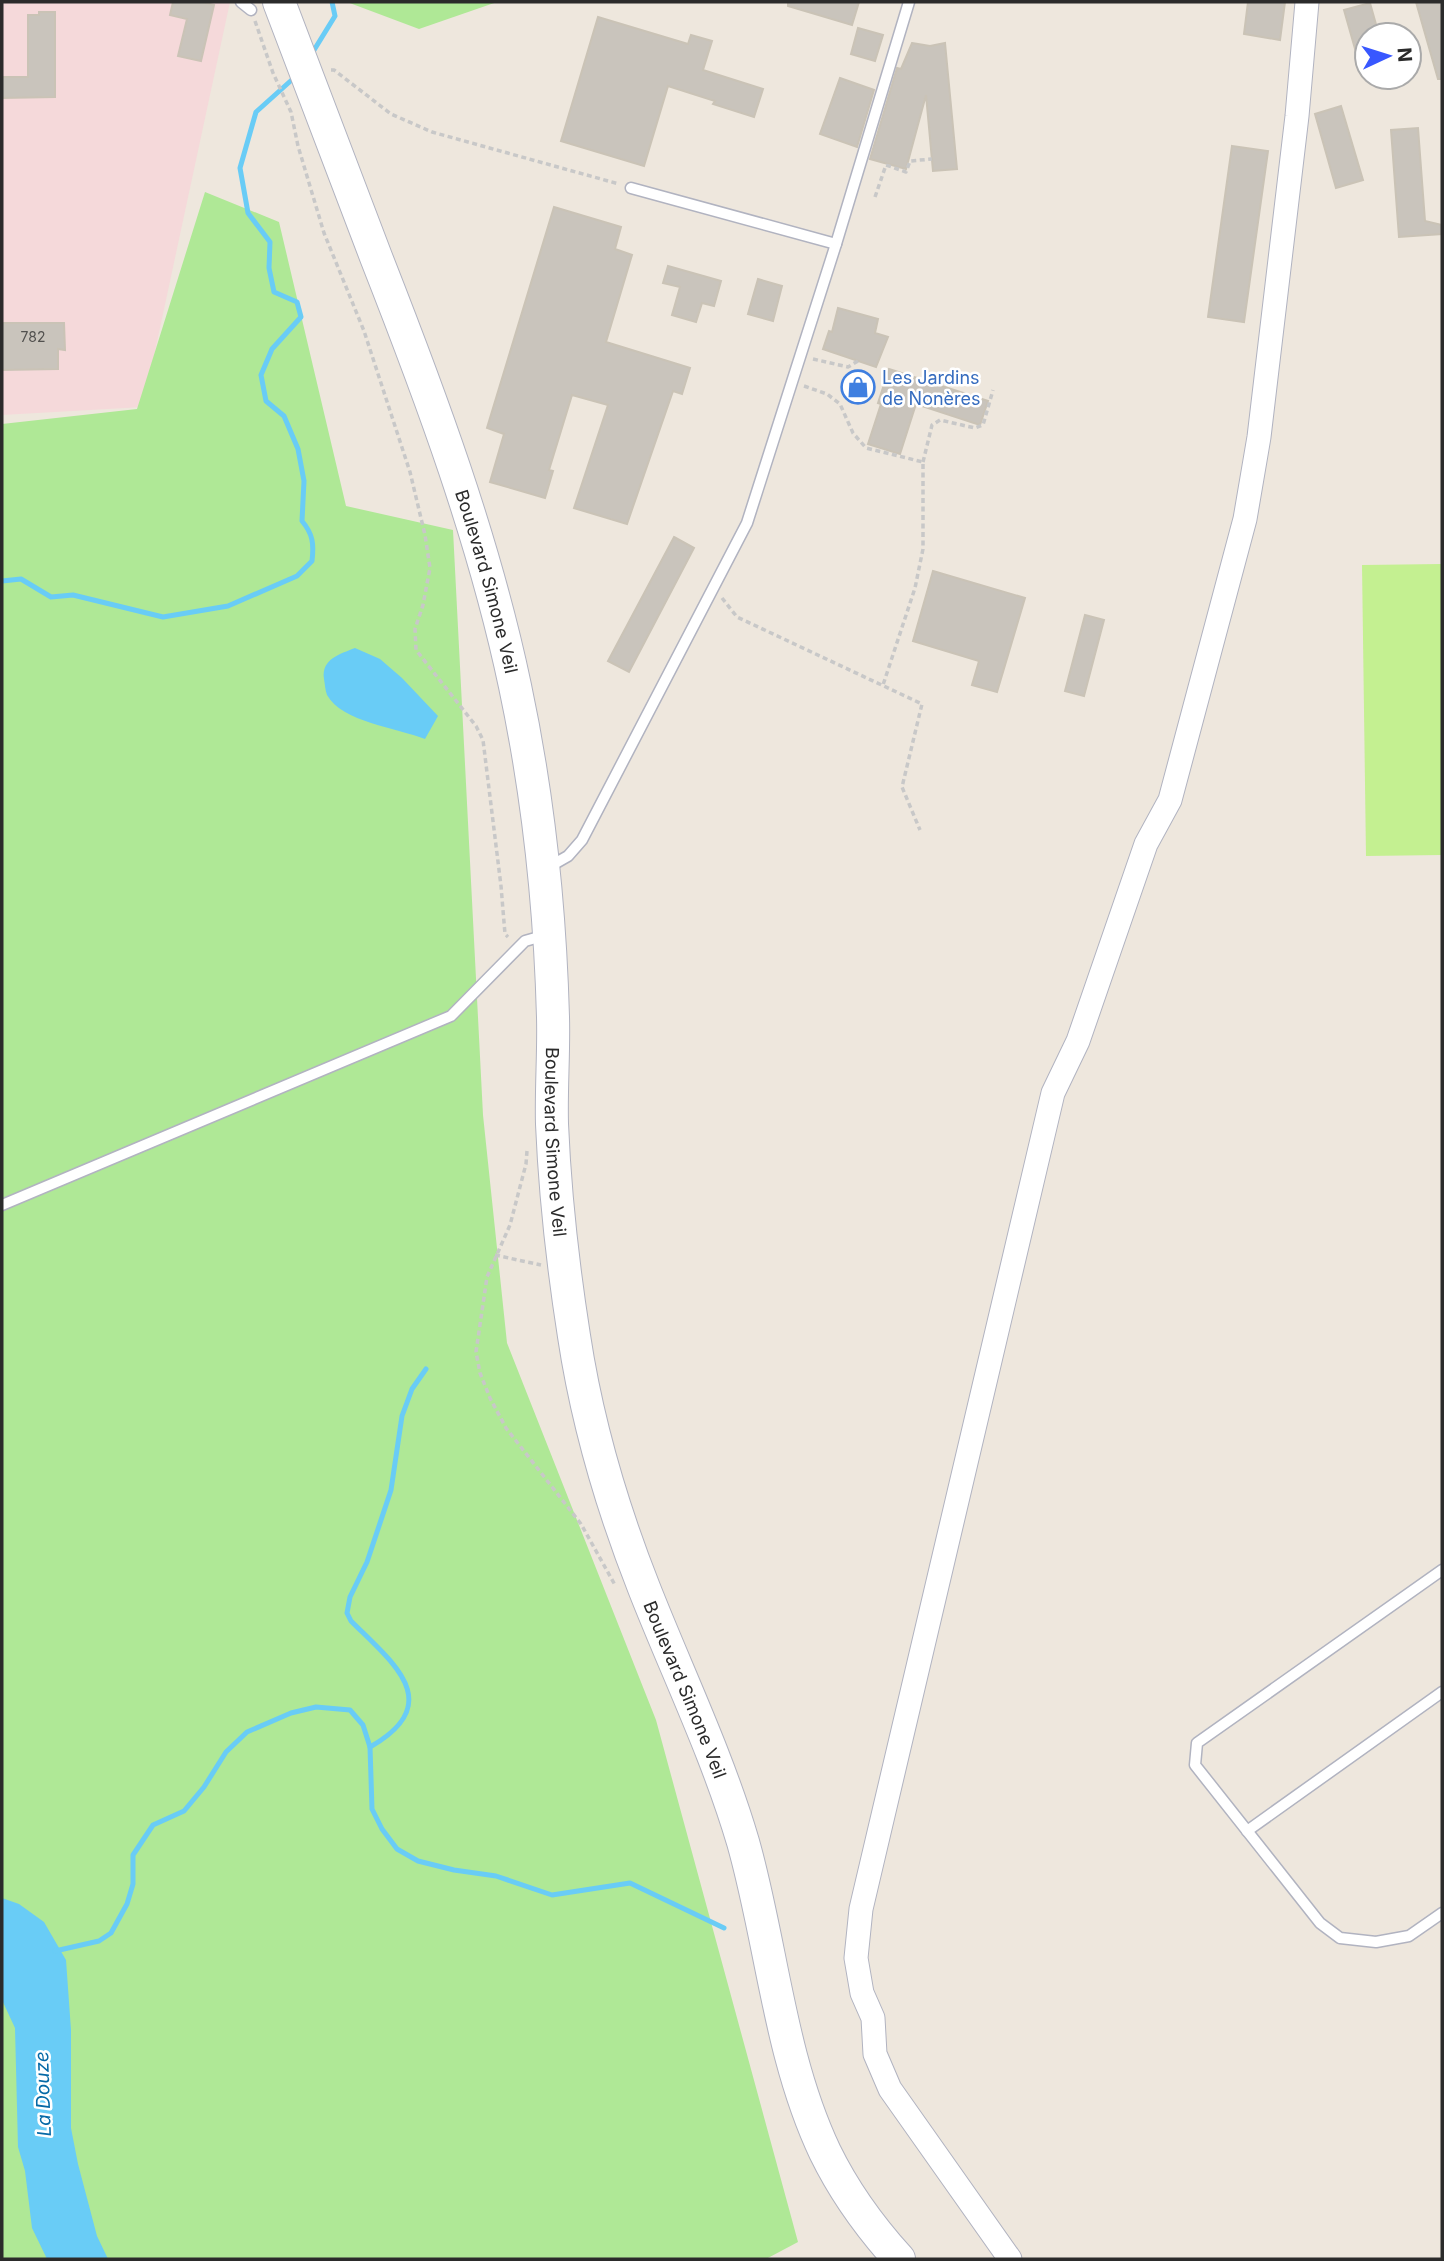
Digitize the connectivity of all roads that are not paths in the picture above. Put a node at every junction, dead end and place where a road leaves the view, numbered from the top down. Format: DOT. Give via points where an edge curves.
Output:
graph roads {
  1 [pos="241,2"];
  2 [pos="909,2"];
  3 [pos="1307,2"];
  4 [pos="265,6"];
  5 [pos="631,188"];
  6 [pos="836,244"];
  7 [pos="543,870"];
  8 [pos="537,938"];
  9 [pos="2,1205"];
  10 [pos="1442,1570"];
  11 [pos="1442,1692"];
  12 [pos="1247,1831"];
  13 [pos="1442,1913"];
  14 [pos="899,2259"];
  15 [pos="1010,2259"];
  1 -- 4 [label="lane"];
  2 -- 6 [label="lane"];
  3 -- 15 [label="street" via="1272,330 1245,519 1170,800 1146,844 1078,1041 1053,1093 861,1909 856,1958 862,1993 873,2018 875,2054 890,2089"];
  4 -- 7 [label="main road, Boulevard Simone Veil" via="307,76 432,401 469,513 515,686"];
  5 -- 6 [label="lane"];
  6 -- 7 [label="lane" via="747,523 582,840 568,856"];
  7 -- 8 [label="main road, Boulevard Simone Veil"];
  8 -- 9 [label="lane" via="451,1016"];
  8 -- 14 [label="main road, Boulevard Simone Veil" via="553,1018 552,1121 565,1271 595,1440 643,1585 719,1768 756,1892 808,2110 855,2204"];
  10 -- 12 [label="lane" via="1197,1743 1195,1765"];
  11 -- 12 [label="lane"];
  12 -- 13 [label="lane" via="1320,1923 1340,1938 1376,1942 1409,1936"];
}
